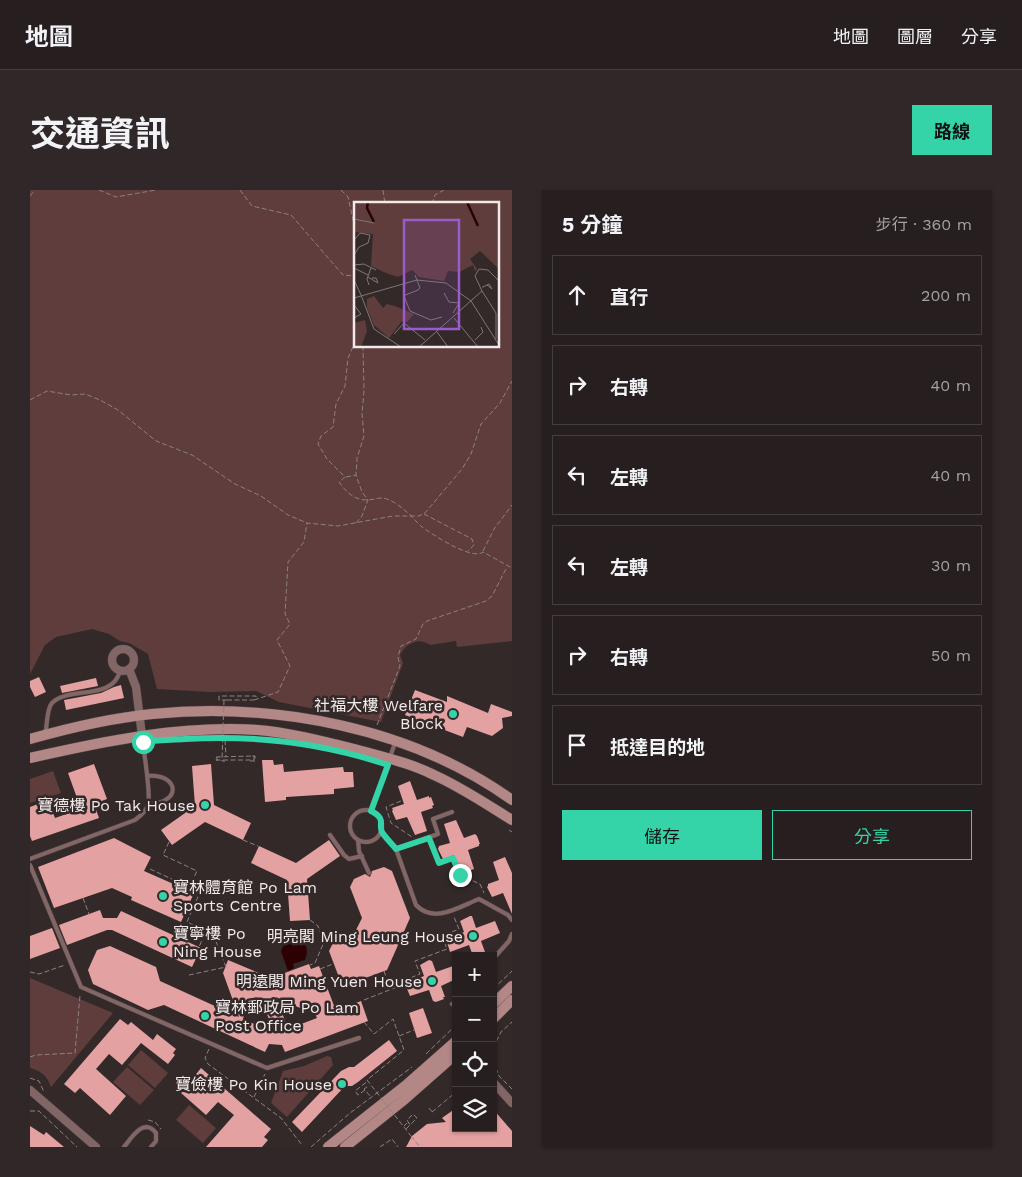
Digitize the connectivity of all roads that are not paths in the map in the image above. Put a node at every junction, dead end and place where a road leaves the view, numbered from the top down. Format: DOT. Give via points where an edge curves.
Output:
graph roads {
  1 [pos="129,669"];
  2 [pos="120,670"];
  3 [pos="140,715"];
  4 [pos="44,736"];
  5 [pos="142,736"];
  6 [pos="30,739"];
  7 [pos="395,741"];
  8 [pos="30,758"];
  9 [pos="390,759"];
  10 [pos="147,776"];
  11 [pos="512,800"];
  12 [pos="148,804"];
  13 [pos="371,811"];
  14 [pos="452,812"];
  15 [pos="510,824"];
  16 [pos="382,832"];
  17 [pos="330,835"];
  18 [pos="358,840"];
  19 [pos="396,849"];
  20 [pos="362,856"];
  21 [pos="30,859"];
  22 [pos="30,864"];
  23 [pos="369,873"];
  24 [pos="512,920"];
  25 [pos="512,934"];
  26 [pos="497,954"];
  27 [pos="512,986"];
  28 [pos="497,1000"];
  29 [pos="512,1000"];
  30 [pos="497,1018"];
  31 [pos="359,1038"];
  32 [pos="452,1046"];
  33 [pos="452,1058"];
  34 [pos="497,1085"];
  35 [pos="30,1090"];
  36 [pos="512,1103"];
  37 [pos="324,1143"];
  38 [pos="93,1146"];
  39 [pos="124,1147"];
  40 [pos="151,1147"];
  41 [pos="345,1147"];
  1 -- 2 [label="street"];
  1 -- 2 [label="street" via="133,657 122,650 116,652 112,660 114,667"];
  1 -- 3 [label="street" via="136,687"];
  2 -- 4 [label="lane" via="117,680 110,686 53,702"];
  3 -- 4 [label="main road"];
  3 -- 5 [label="street"];
  3 -- 7 [label="main road" via="198,711 261,713 344,726"];
  4 -- 6 [label="main road"];
  5 -- 8 [label="main road"];
  5 -- 9 [label="main road" via="199,730 258,730 304,736"];
  5 -- 10 [label="lane"];
  7 -- 9 [label="lane"];
  7 -- 11 [label="main road" via="461,769"];
  9 -- 13 [label="lane"];
  9 -- 15 [label="main road" via="433,774 472,795"];
  10 -- 12 [label="lane"];
  10 -- 12 [label="lane" via="166,778 172,785 172,794 167,802"];
  12 -- 21 [label="lane" via="135,820"];
  13 -- 16 [label="lane" via="381,820"];
  13 -- 18 [label="lane" via="361,812 351,822 352,833"];
  14 -- 19 [label="lane" via="433,819 438,834"];
  16 -- 18 [label="lane" via="372,841"];
  16 -- 19 [label="lane"];
  17 -- 20 [label="lane" via="344,856 349,859"];
  18 -- 20 [label="lane"];
  19 -- 24 [label="lane" via="416,905 425,913 437,915 479,899"];
  20 -- 23 [label="lane"];
  22 -- 31 [label="lane" via="81,987 267,1068"];
  25 -- 26 [label="lane"];
  27 -- 28 [label="main road"];
  29 -- 30 [label="main road"];
  32 -- 37 [label="main road" via="405,1086"];
  33 -- 41 [label="main road"];
  34 -- 36 [label="street"];
  35 -- 38 [label="street"];
  39 -- 40 [label="lane" via="144,1127 156,1133 156,1142"];
}
